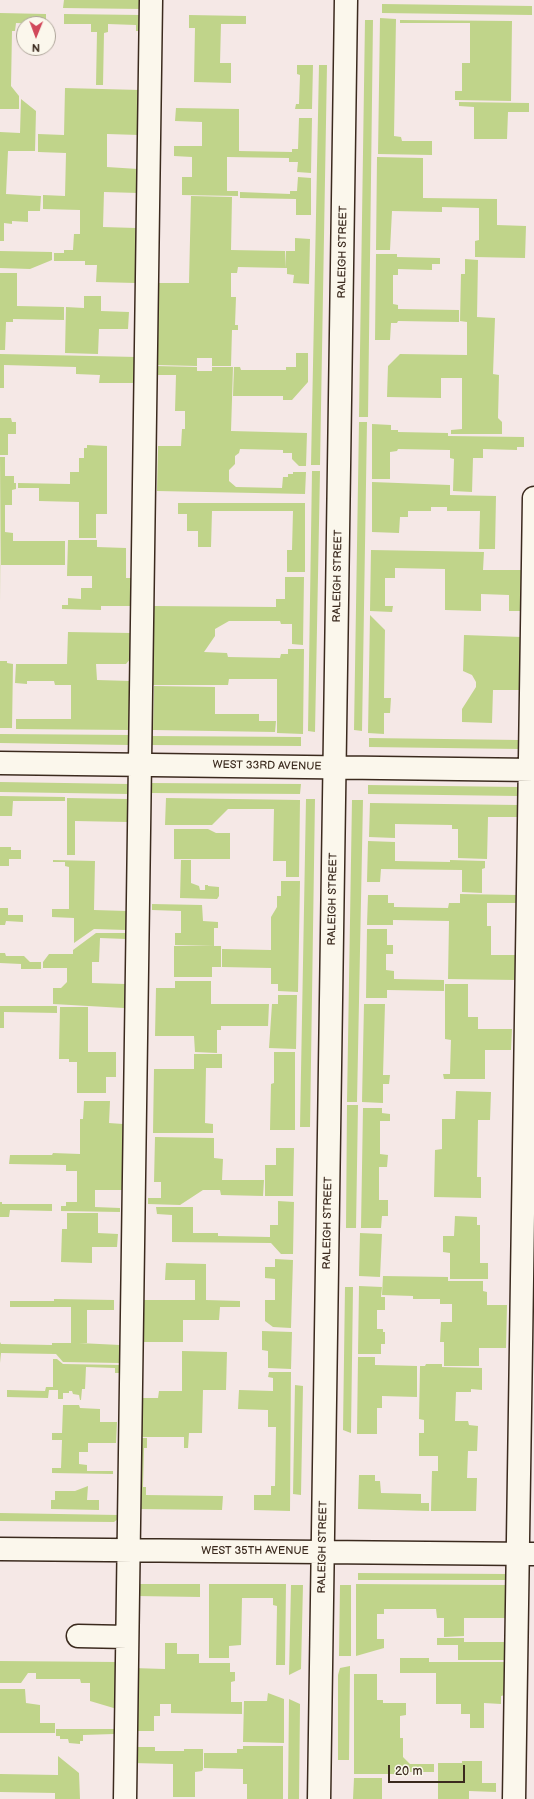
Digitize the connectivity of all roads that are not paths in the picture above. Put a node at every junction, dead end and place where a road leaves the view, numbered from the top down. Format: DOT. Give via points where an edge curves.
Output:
graph roads {
  1 [pos="151,0"];
  2 [pos="346,0"];
  3 [pos="534,498"];
  4 [pos="0,763"];
  5 [pos="140,765"];
  6 [pos="335,767"];
  7 [pos="532,770"];
  8 [pos="0,1549"];
  9 [pos="129,1550"];
  10 [pos="323,1552"];
  11 [pos="526,1554"];
  12 [pos="78,1636"];
  13 [pos="127,1637"];
  14 [pos="125,1799"];
  15 [pos="319,1799"];
  16 [pos="514,1799"];
  1 -- 5 [label="street"];
  2 -- 6 [label="street, RALEIGH STREET"];
  3 -- 7 [label="street"];
  4 -- 5 [label="street, WEST 33RD AVENUE"];
  5 -- 6 [label="street, WEST 33RD AVENUE"];
  5 -- 9 [label="street"];
  6 -- 7 [label="street, WEST 33RD AVENUE"];
  6 -- 10 [label="street, RALEIGH STREET"];
  7 -- 11 [label="street"];
  8 -- 9 [label="street, WEST 35TH AVENUE"];
  9 -- 10 [label="street, WEST 35TH AVENUE"];
  9 -- 13 [label="street"];
  10 -- 11 [label="street, WEST 35TH AVENUE"];
  10 -- 15 [label="street, RALEIGH STREET"];
  11 -- 16 [label="street"];
  12 -- 13 [label="street"];
  13 -- 14 [label="street"];
}
